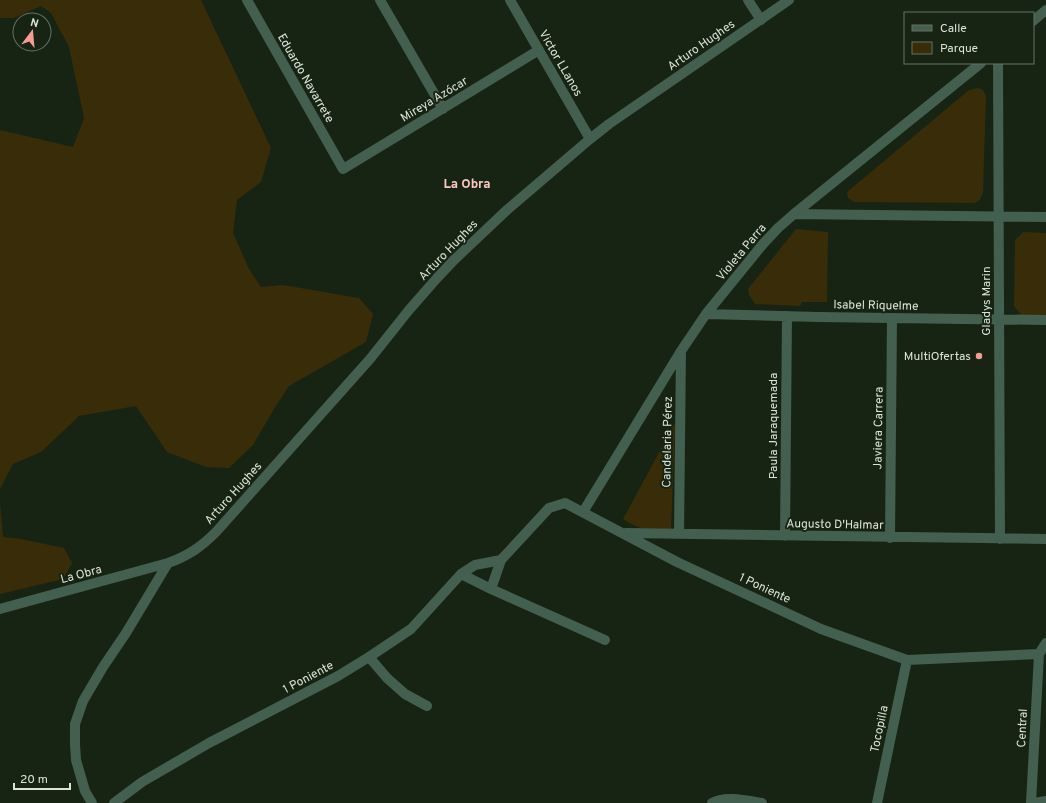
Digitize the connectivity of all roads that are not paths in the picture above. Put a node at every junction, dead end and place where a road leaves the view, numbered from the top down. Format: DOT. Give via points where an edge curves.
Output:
graph roads {
  1 [pos="247,0"];
  2 [pos="380,0"];
  3 [pos="510,0"];
  4 [pos="748,0"];
  5 [pos="788,0"];
  6 [pos="1046,10"];
  7 [pos="760,20"];
  8 [pos="1034,20"];
  9 [pos="539,50"];
  10 [pos="980,64"];
  11 [pos="998,64"];
  12 [pos="443,108"];
  13 [pos="590,139"];
  14 [pos="343,169"];
  15 [pos="794,214"];
  16 [pos="999,216"];
  17 [pos="1046,217"];
  18 [pos="706,314"];
  19 [pos="787,316"];
  20 [pos="892,318"];
  21 [pos="999,320"];
  22 [pos="1046,320"];
  23 [pos="681,351"];
  24 [pos="583,512"];
  25 [pos="624,533"];
  26 [pos="679,534"];
  27 [pos="785,536"];
  28 [pos="890,538"];
  29 [pos="1000,539"];
  30 [pos="1046,539"];
  31 [pos="501,560"];
  32 [pos="168,563"];
  33 [pos="460,574"];
  34 [pos="491,589"];
  35 [pos="0,609"];
  36 [pos="605,640"];
  37 [pos="1046,643"];
  38 [pos="1039,654"];
  39 [pos="369,657"];
  40 [pos="907,660"];
  41 [pos="427,706"];
  42 [pos="1046,801"];
  43 [pos="92,803"];
  44 [pos="114,803"];
  45 [pos="712,803"];
  46 [pos="762,803"];
  47 [pos="877,803"];
  48 [pos="1030,803"];
  49 [pos="1034,803"];
  1 -- 14 [label="street, Eduardo Navarrete"];
  2 -- 12 [label="street"];
  3 -- 9 [label="street, Victor LLanos"];
  4 -- 7 [label="street"];
  5 -- 7 [label="street, Arturo Hughes"];
  6 -- 8 [label="street"];
  7 -- 13 [label="street, Arturo Hughes"];
  9 -- 12 [label="street, Mireya Azócar"];
  9 -- 13 [label="street, Victor LLanos"];
  10 -- 15 [label="street, Violeta Parra"];
  11 -- 16 [label="street, Gladys Marin"];
  12 -- 14 [label="street, Mireya Azócar"];
  13 -- 32 [label="street, Arturo Hughes" via="507,210 437,278 370,359 216,532 195,551"];
  15 -- 16 [label="street"];
  15 -- 18 [label="street, Violeta Parra" via="763,244"];
  16 -- 17 [label="street"];
  16 -- 21 [label="street, Gladys Marin"];
  18 -- 19 [label="street, Isabel Riquelme"];
  18 -- 23 [label="street, Violeta Parra"];
  19 -- 20 [label="street, Isabel Riquelme"];
  19 -- 27 [label="street, Paula Jaraquemada"];
  20 -- 21 [label="street, Isabel Riquelme"];
  20 -- 28 [label="street, Javiera Carrera"];
  21 -- 22 [label="street, Isabel Riquelme"];
  21 -- 29 [label="street, Gladys Marin"];
  23 -- 24 [label="street, Violeta Parra"];
  23 -- 26 [label="street, Candelaria Pérez"];
  24 -- 25 [label="street, 1 Poniente"];
  24 -- 31 [label="street, 1 Poniente" via="565,503 549,508"];
  25 -- 26 [label="street, Augusto D'Halmar"];
  25 -- 40 [label="street, 1 Poniente" via="677,562 821,629"];
  26 -- 27 [label="street, Augusto D'Halmar"];
  27 -- 28 [label="street, Augusto D'Halmar"];
  28 -- 29 [label="street, Augusto D'Halmar"];
  29 -- 30 [label="street, Augusto D'Halmar"];
  31 -- 33 [label="street, 1 Poniente" via="475,565"];
  31 -- 34 [label="street, 1 Poniente"];
  32 -- 35 [label="street, La Obra"];
  32 -- 43 [label="street" via="103,666 83,701 75,724 76,760 85,791"];
  33 -- 34 [label="street"];
  33 -- 39 [label="street, 1 Poniente" via="411,629"];
  34 -- 36 [label="street"];
  37 -- 38 [label="street"];
  38 -- 40 [label="street, 1 Poniente"];
  38 -- 48 [label="street, Central"];
  39 -- 41 [label="street" via="405,694"];
  39 -- 44 [label="street, 1 Poniente" via="338,676 209,742 142,782"];
  40 -- 47 [label="street, Tocopilla"];
  42 -- 49 [label="street"];
  45 -- 46 [label="street" via="731,799"];
}
